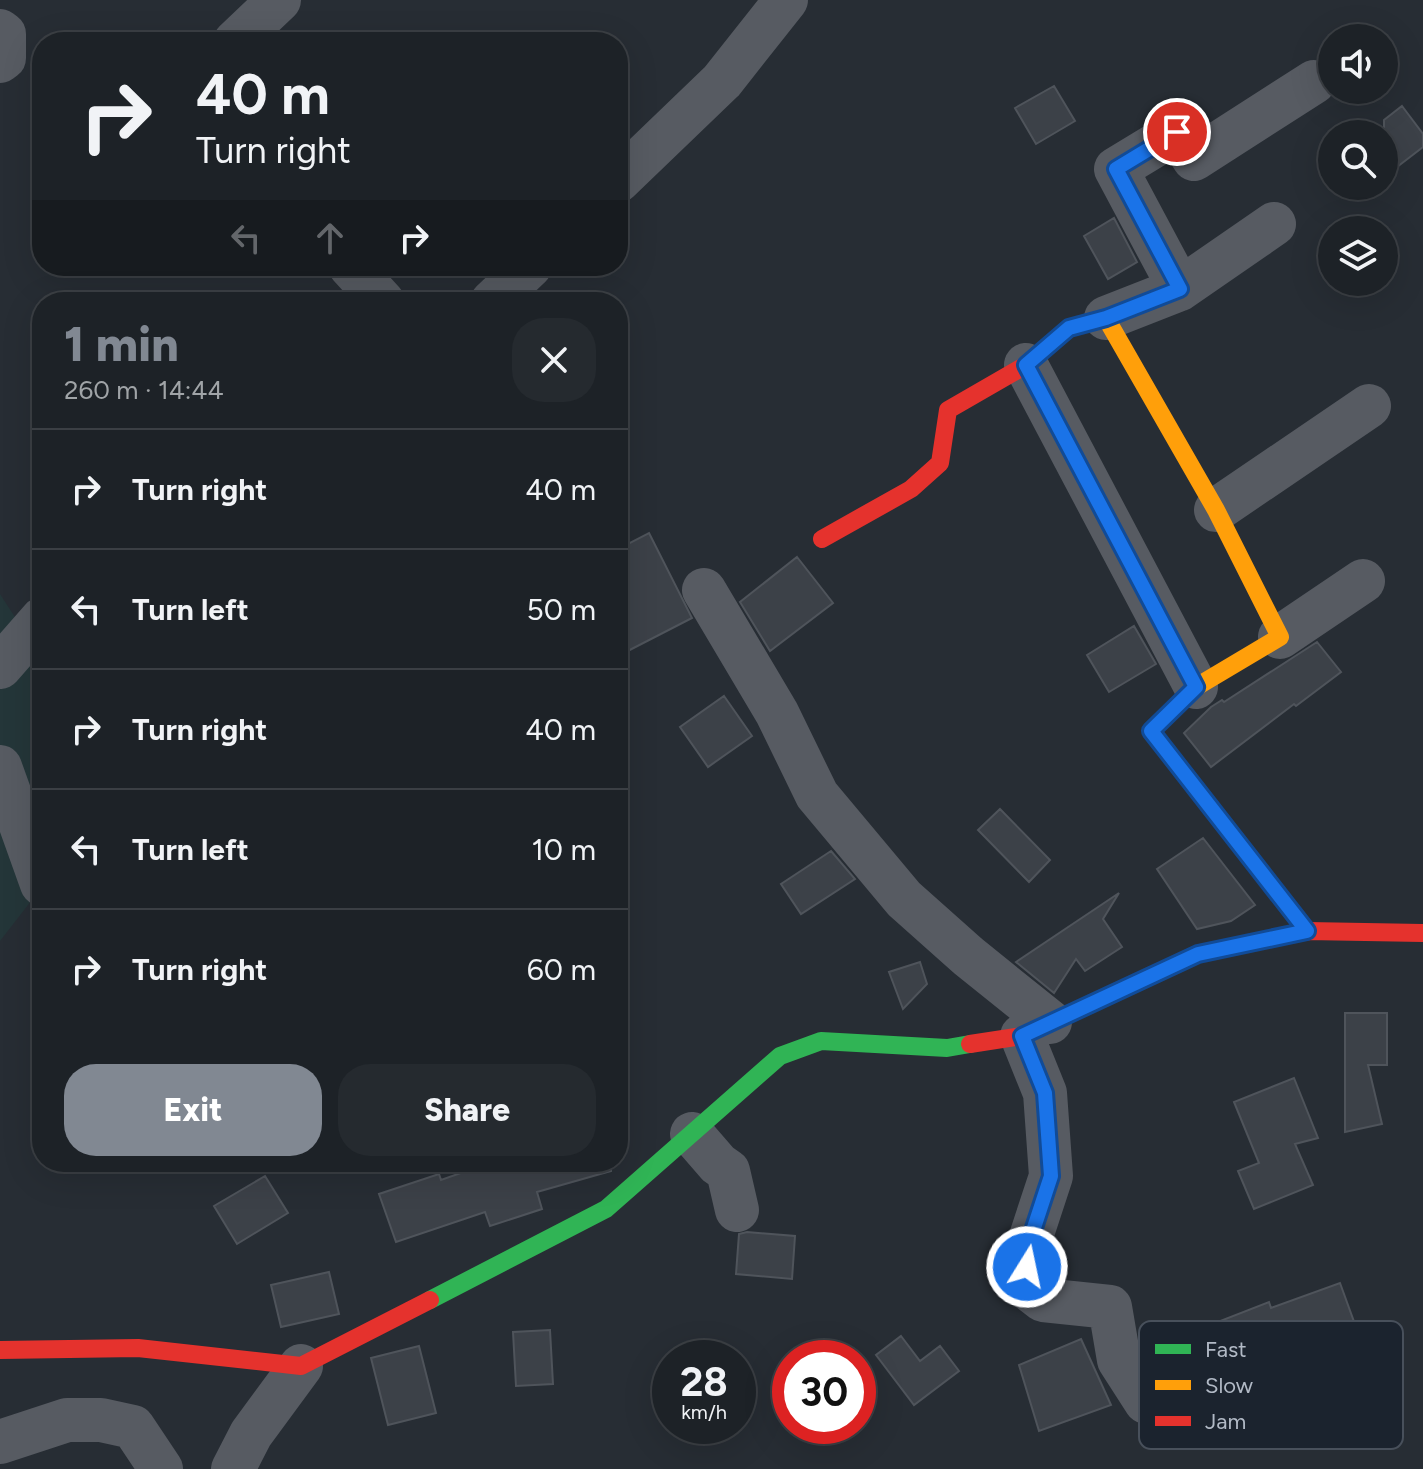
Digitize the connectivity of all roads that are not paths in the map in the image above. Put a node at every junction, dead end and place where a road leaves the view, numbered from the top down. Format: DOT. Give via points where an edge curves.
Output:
graph roads {
  1 [pos="279,0"];
  2 [pos="786,0"];
  3 [pos="0,31"];
  4 [pos="245,32"];
  5 [pos="0,61"];
  6 [pos="1314,82"];
  7 [pos="628,171"];
  8 [pos="1274,224"];
  9 [pos="359,276"];
  10 [pos="519,276"];
  11 [pos="1180,289"];
  12 [pos="374,292"];
  13 [pos="503,292"];
  14 [pos="1106,318"];
  15 [pos="1026,365"];
  16 [pos="1369,406"];
  17 [pos="1216,510"];
  18 [pos="822,539"];
  19 [pos="1363,581"];
  20 [pos="704,590"];
  21 [pos="32,630"];
  22 [pos="1280,637"];
  23 [pos="0,667"];
  24 [pos="1196,687"];
  25 [pos="19,790"];
  26 [pos="32,843"];
  27 [pos="1307,931"];
  28 [pos="1423,933"];
  29 [pos="1036,1029"];
  30 [pos="692,1134"];
  31 [pos="737,1210"];
  32 [pos="0,1350"];
  33 [pos="301,1366"];
  34 [pos="1139,1391"];
  35 [pos="1,1440"];
  36 [pos="161,1469"];
  37 [pos="233,1469"];
  1 -- 4 [label="street"];
  2 -- 7 [label="street" via="722,81"];
  3 -- 5 [label="street"];
  6 -- 11 [label="street" via="1194,159 1177,132 1116,169"];
  8 -- 11 [label="street"];
  9 -- 12 [label="street"];
  10 -- 13 [label="street"];
  11 -- 14 [label="street"];
  14 -- 15 [label="street" via="1069,328"];
  14 -- 17 [label="street"];
  15 -- 18 [label="street" via="948,410 940,463 911,489"];
  15 -- 24 [label="street"];
  16 -- 17 [label="street"];
  17 -- 22 [label="street"];
  19 -- 22 [label="street"];
  20 -- 29 [label="street" via="777,713 817,795 904,899 968,956"];
  21 -- 23 [label="street"];
  22 -- 24 [label="street"];
  24 -- 27 [label="street" via="1151,731"];
  25 -- 26 [label="street"];
  27 -- 28 [label="street"];
  27 -- 29 [label="street" via="1198,954"];
  29 -- 30 [label="street" via="947,1048 821,1041 780,1056"];
  29 -- 34 [label="street" via="1051,1176 1028,1246 1026,1287 1043,1300 1110,1307 1119,1360"];
  30 -- 31 [label="street" via="728,1171"];
  30 -- 33 [label="street" via="606,1209"];
  32 -- 33 [label="street" via="138,1348"];
  33 -- 37 [label="street" via="251,1434"];
  35 -- 36 [label="street" via="67,1420 101,1420 133,1427"];
}
